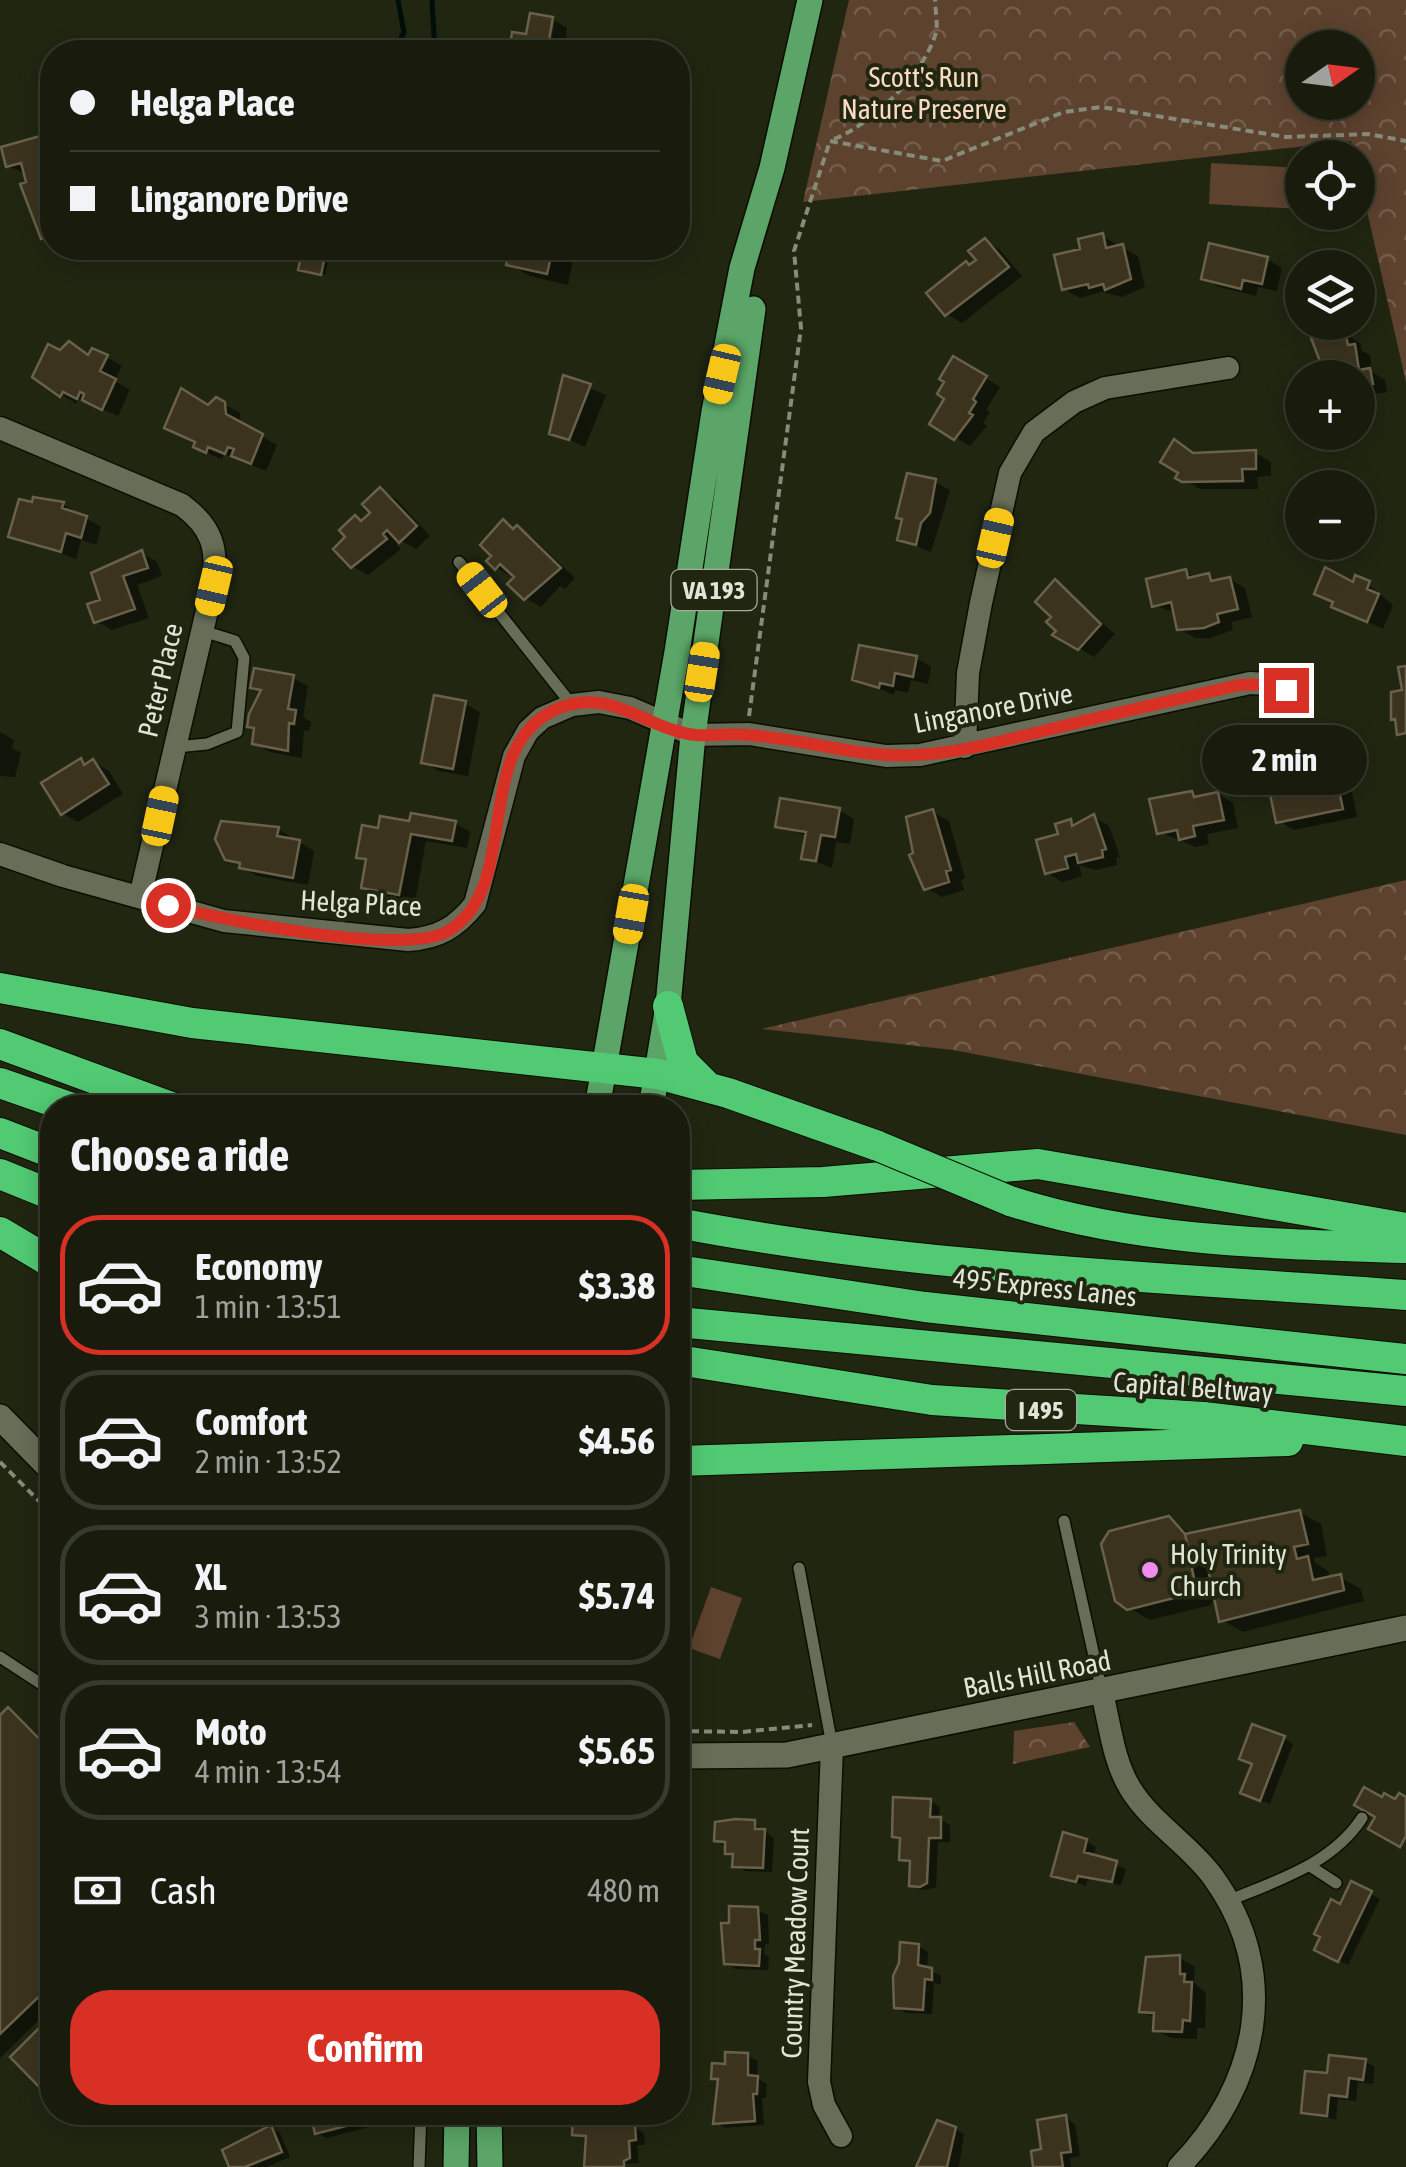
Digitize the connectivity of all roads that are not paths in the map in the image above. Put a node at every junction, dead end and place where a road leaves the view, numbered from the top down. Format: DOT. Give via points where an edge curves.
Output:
graph roads {
  1 [pos="810,0"];
  2 [pos="772,168"];
  3 [pos="1228,368"];
  4 [pos="0,428"];
  5 [pos="459,562"];
  6 [pos="203,630"];
  7 [pos="1300,698"];
  8 [pos="572,705"];
  9 [pos="665,723"];
  10 [pos="693,735"];
  11 [pos="176,747"];
  12 [pos="965,747"];
  13 [pos="0,854"];
  14 [pos="140,898"];
  15 [pos="0,988"];
  16 [pos="668,1006"];
  17 [pos="0,1044"];
  18 [pos="604,1068"];
  19 [pos="658,1074"];
  20 [pos="0,1083"];
  21 [pos="710,1088"];
  22 [pos="139,1095"];
  23 [pos="600,1095"];
  24 [pos="654,1095"];
  25 [pos="40,1097"];
  26 [pos="0,1133"];
  27 [pos="40,1148"];
  28 [pos="0,1174"];
  29 [pos="690,1185"];
  30 [pos="40,1190"];
  31 [pos="690,1225"];
  32 [pos="1406,1228"];
  33 [pos="0,1232"];
  34 [pos="1406,1248"];
  35 [pos="40,1255"];
  36 [pos="690,1272"];
  37 [pos="1406,1295"];
  38 [pos="690,1323"];
  39 [pos="1406,1359"];
  40 [pos="690,1362"];
  41 [pos="1406,1391"];
  42 [pos="0,1417"];
  43 [pos="1406,1441"];
  44 [pos="40,1458"];
  45 [pos="690,1461"];
  46 [pos="1064,1520"];
  47 [pos="798,1568"];
  48 [pos="1406,1628"];
  49 [pos="0,1657"];
  50 [pos="40,1683"];
  51 [pos="1102,1694"];
  52 [pos="832,1747"];
  53 [pos="690,1757"];
  54 [pos="1362,1818"];
  55 [pos="1310,1866"];
  56 [pos="1336,1883"];
  57 [pos="1228,1902"];
  58 [pos="421,2125"];
  59 [pos="456,2125"];
  60 [pos="490,2125"];
  61 [pos="841,2136"];
  62 [pos="419,2167"];
  63 [pos="456,2167"];
  64 [pos="490,2167"];
  65 [pos="1179,2167"];
  1 -- 2 [label="main road, VA 193"];
  2 -- 9 [label="main road, VA 193" via="742,268 714,412"];
  2 -- 10 [label="main road, VA 193"];
  3 -- 12 [label="street" via="1105,388 1050,416 1034,432 1010,473 985,584 968,673"];
  4 -- 6 [label="street, Peter Place" via="197,516 217,558"];
  5 -- 8 [label="lane"];
  6 -- 11 [label="street, Peter Place"];
  6 -- 11 [label="lane" via="235,641 244,658 237,732"];
  7 -- 12 [label="street, Linganore Drive" via="1269,684 1250,684"];
  8 -- 9 [label="street" via="614,704"];
  8 -- 14 [label="street, Helga Place" via="528,731 504,784 482,886 448,931 408,940 282,928 224,921"];
  9 -- 10 [label="street"];
  9 -- 18 [label="main road"];
  10 -- 12 [label="street, Linganore Drive" via="746,734 886,756"];
  10 -- 16 [label="main road, VA 193"];
  11 -- 14 [label="street, Peter Place"];
  13 -- 14 [label="street, Helga Place"];
  15 -- 18 [label="highway" via="192,1023"];
  16 -- 19 [label="main road, VA 193"];
  16 -- 21 [label="highway" via="683,1062"];
  17 -- 22 [label="highway"];
  18 -- 19 [label="highway"];
  18 -- 23 [label="main road"];
  19 -- 21 [label="highway"];
  19 -- 24 [label="main road, VA 193"];
  20 -- 25 [label="highway"];
  21 -- 34 [label="highway, bridge" via="1010,1200 1132,1230"];
  26 -- 27 [label="highway"];
  28 -- 30 [label="highway"];
  29 -- 32 [label="highway" via="824,1182 1038,1164"];
  31 -- 37 [label="highway" via="835,1249 1071,1274"];
  33 -- 35 [label="highway"];
  36 -- 39 [label="highway, 495 Express Lanes" via="925,1307"];
  38 -- 41 [label="highway"];
  40 -- 43 [label="highway, Capital Beltway / I 495" via="932,1400 1204,1417"];
  42 -- 44 [label="street"];
  43 -- 45 [label="highway"];
  46 -- 51 [label="lane"];
  47 -- 52 [label="lane"];
  48 -- 51 [label="street, Balls Hill Road"];
  49 -- 50 [label="lane"];
  51 -- 52 [label="street, Balls Hill Road"];
  51 -- 57 [label="street" via="1131,1790 1193,1852"];
  52 -- 53 [label="street, Balls Hill Road" via="742,1759"];
  52 -- 61 [label="street, Country Meadow Court" via="819,2082"];
  54 -- 55 [label="lane" via="1349,1838"];
  55 -- 56 [label="lane"];
  55 -- 57 [label="lane"];
  57 -- 65 [label="street" via="1249,1958 1249,2049 1229,2105"];
  58 -- 62 [label="lane"];
  59 -- 63 [label="main road"];
  60 -- 64 [label="main road"];
}
